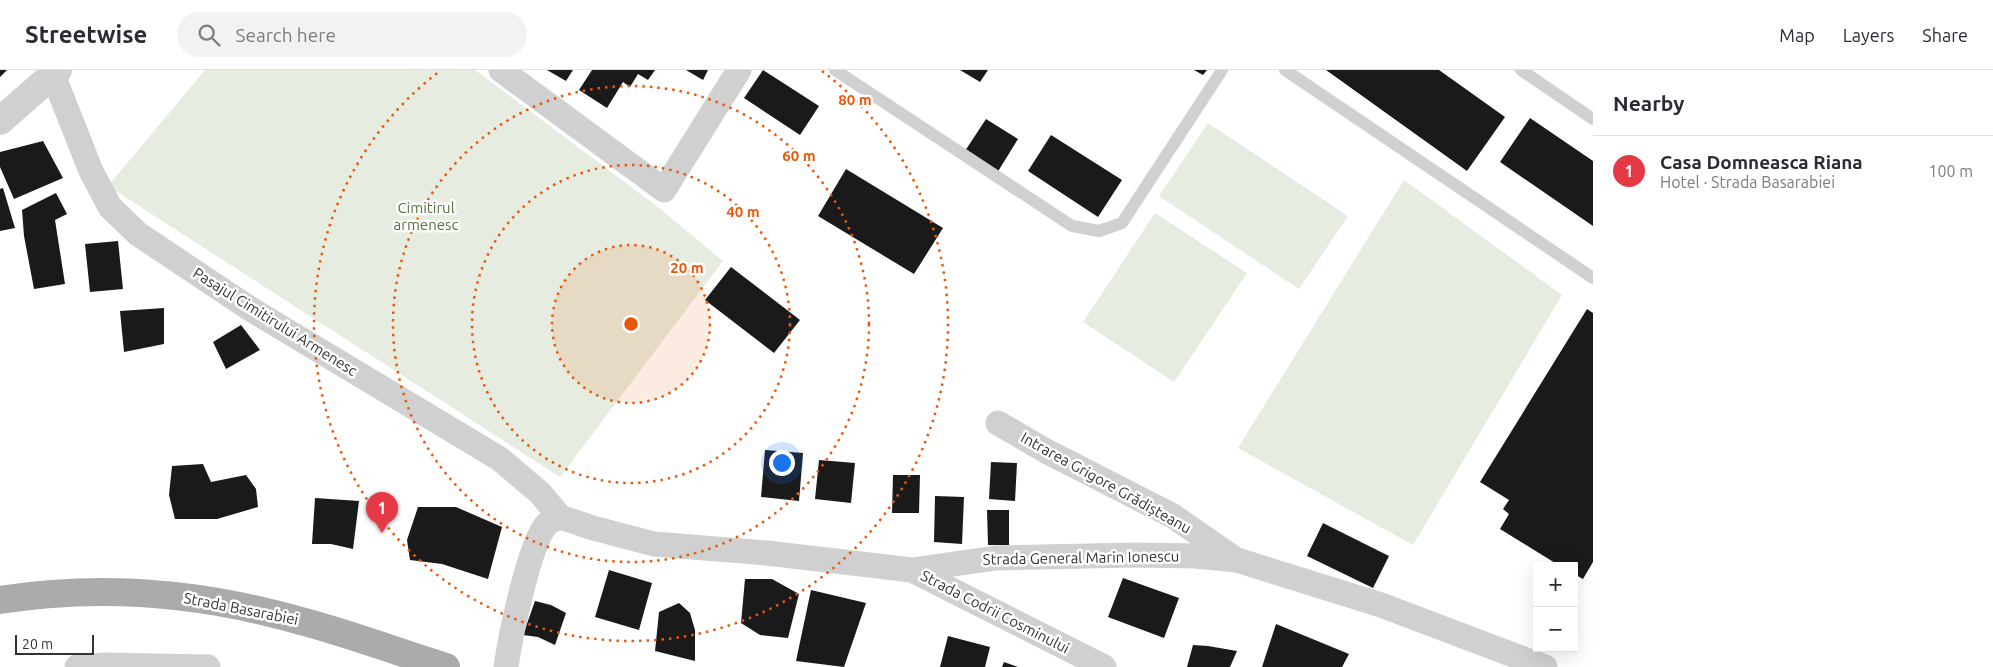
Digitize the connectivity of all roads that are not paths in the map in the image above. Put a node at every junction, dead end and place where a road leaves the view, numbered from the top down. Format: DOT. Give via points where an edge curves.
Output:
graph roads {
  1 [pos="501,70"];
  2 [pos="739,70"];
  3 [pos="835,70"];
  4 [pos="1222,70"];
  5 [pos="1285,70"];
  6 [pos="1521,70"];
  7 [pos="56,72"];
  8 [pos="1593,118"];
  9 [pos="0,121"];
  10 [pos="1593,278"];
  11 [pos="998,423"];
  12 [pos="560,517"];
  13 [pos="1237,560"];
  14 [pos="912,570"];
  15 [pos="0,600"];
  16 [pos="77,667"];
  17 [pos="208,667"];
  18 [pos="446,667"];
  19 [pos="506,667"];
  20 [pos="1104,667"];
  21 [pos="1544,667"];
  1 -- 2 [label="street" via="664,190"];
  3 -- 4 [label="lane" via="1072,226 1100,231 1122,223"];
  5 -- 10 [label="lane"];
  6 -- 8 [label="lane"];
  7 -- 9 [label="street"];
  7 -- 12 [label="street, Pasajul Cimitirului Armenesc" via="91,171 110,207 138,234 252,310 500,459 540,493"];
  11 -- 13 [label="street, Intrarea Grigore Grădișteanu" via="1173,516"];
  12 -- 14 [label="street, Strada General Marin Ionescu" via="654,544"];
  12 -- 19 [label="street" via="546,524 534,551"];
  13 -- 14 [label="street, Strada General Marin Ionescu" via="1136,555 996,558"];
  13 -- 21 [label="street, Strada General Marin Ionescu" via="1381,605"];
  14 -- 20 [label="street, Strada Codrii Cosminului"];
  15 -- 18 [label="main road, Strada Basarabiei" via="44,593 131,591 215,601 301,620"];
  16 -- 17 [label="street"];
}
